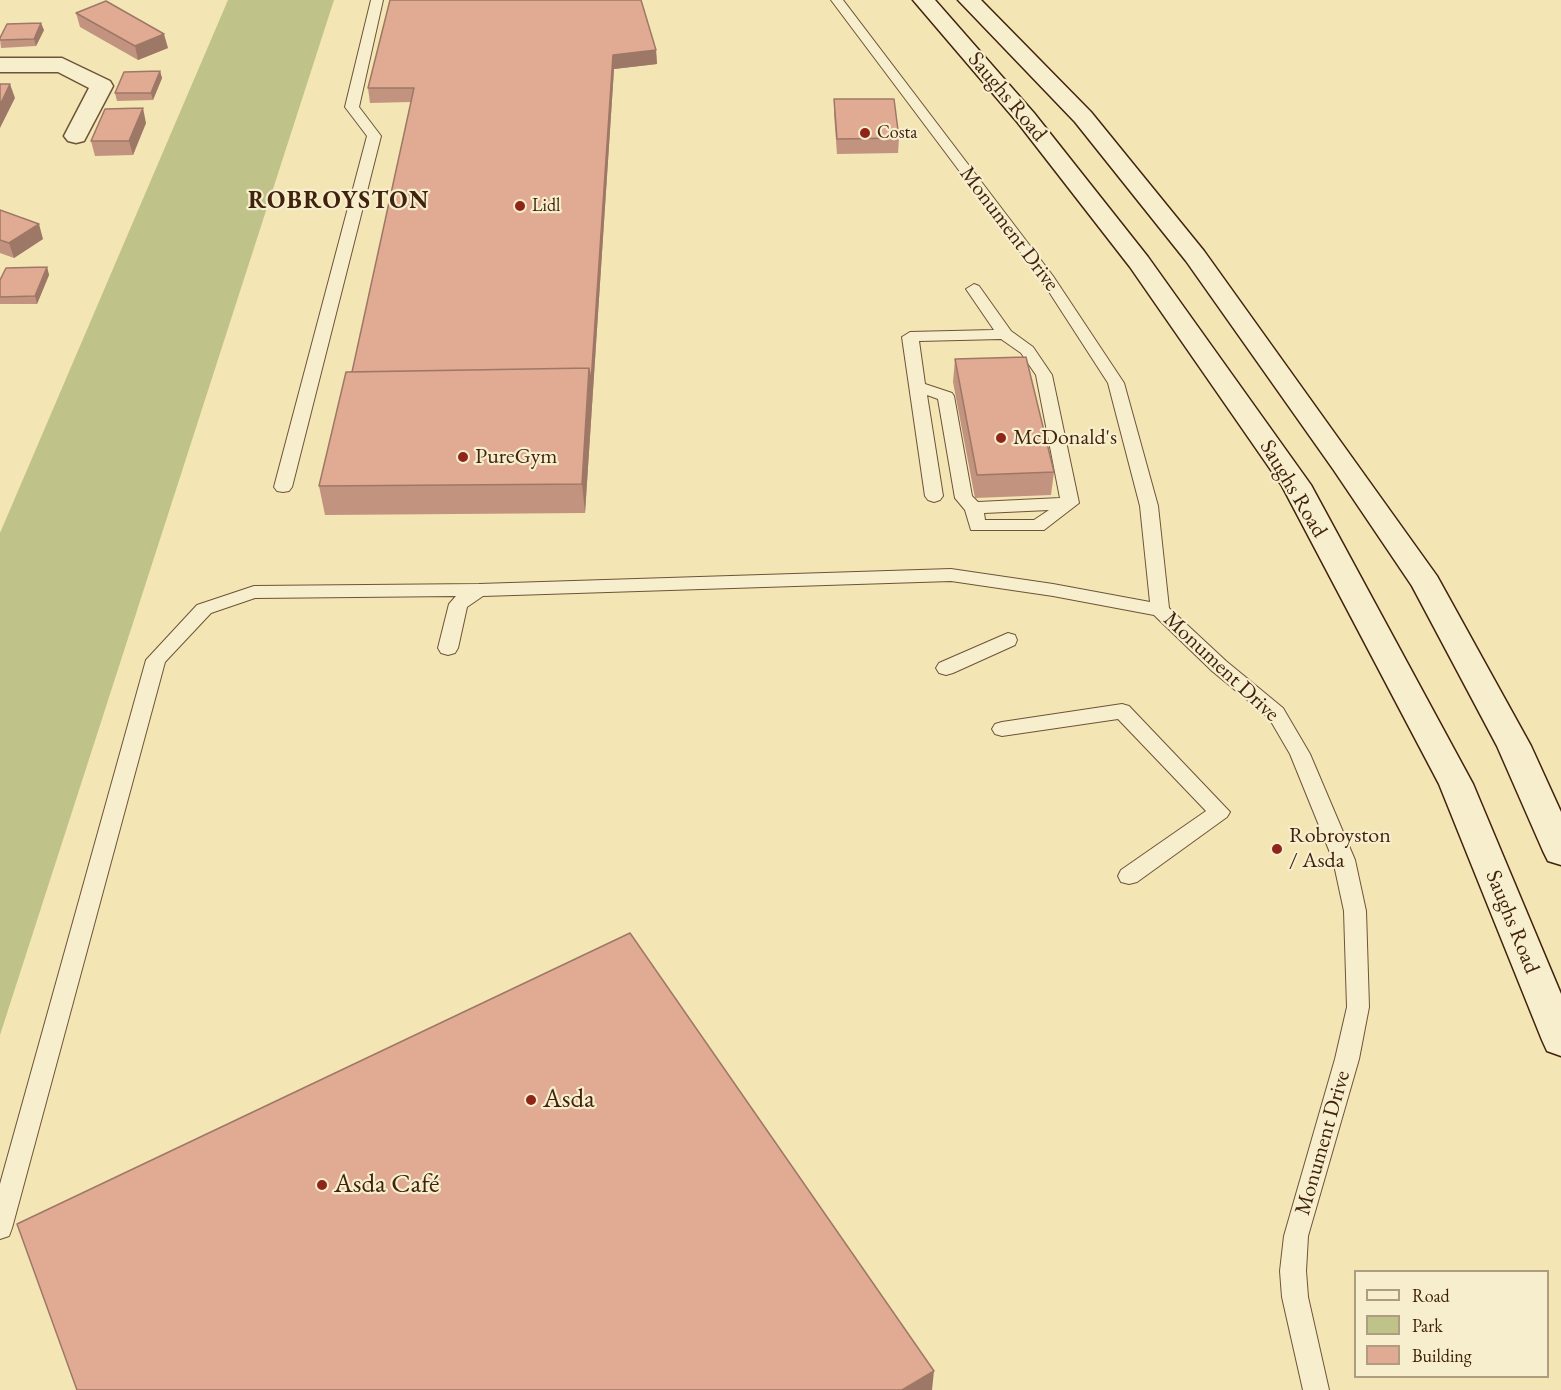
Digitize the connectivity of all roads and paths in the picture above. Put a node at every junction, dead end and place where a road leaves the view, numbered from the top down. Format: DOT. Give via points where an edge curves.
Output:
graph roads {
  1 [pos="377,0"];
  2 [pos="837,0"];
  3 [pos="924,0"];
  4 [pos="969,0"];
  5 [pos="0,65"];
  6 [pos="76,136"];
  7 [pos="974,289"];
  8 [pos="1005,334"];
  9 [pos="918,387"];
  10 [pos="283,488"];
  11 [pos="934,496"];
  12 [pos="479,590"];
  13 [pos="1160,610"];
  14 [pos="1008,640"];
  15 [pos="448,648"];
  16 [pos="945,668"];
  17 [pos="1002,729"];
  18 [pos="1561,850"];
  19 [pos="1129,876"];
  20 [pos="1561,1040"];
  21 [pos="0,1228"];
  22 [pos="1314,1379"];
  23 [pos="1333,1390"];
  1 -- 10 [label="lane" via="352,107 374,136"];
  2 -- 13 [label="lane, Monument Drive" via="1048,279 1116,383 1149,506"];
  3 -- 20 [label="street, Saughs Road" via="1026,118 1139,262 1296,485 1456,784"];
  4 -- 18 [label="street, Saughs Road" via="1083,117 1188,246 1343,463 1426,583 1514,746"];
  5 -- 6 [label="street" via="62,65 102,86"];
  7 -- 8 [label="lane"];
  8 -- 9 [label="lane" via="910,337"];
  8 -- 9 [label="lane" via="1027,350 1044,375 1070,503 1038,526 977,526 974,508 964,498 946,396"];
  9 -- 11 [label="lane"];
  12 -- 13 [label="lane" via="951,576"];
  12 -- 15 [label="lane" via="458,604"];
  12 -- 21 [label="lane" via="255,592 204,609 156,660"];
  13 -- 22 [label="lane, Monument Drive" via="1276,713 1300,754 1328,817 1344,860 1355,911 1358,1007 1296,1236 1295,1297"];
  14 -- 16 [label="lane"];
  17 -- 19 [label="lane" via="1122,711 1220,812"];
  22 -- 23 [label="lane, Monument Drive"];
}
